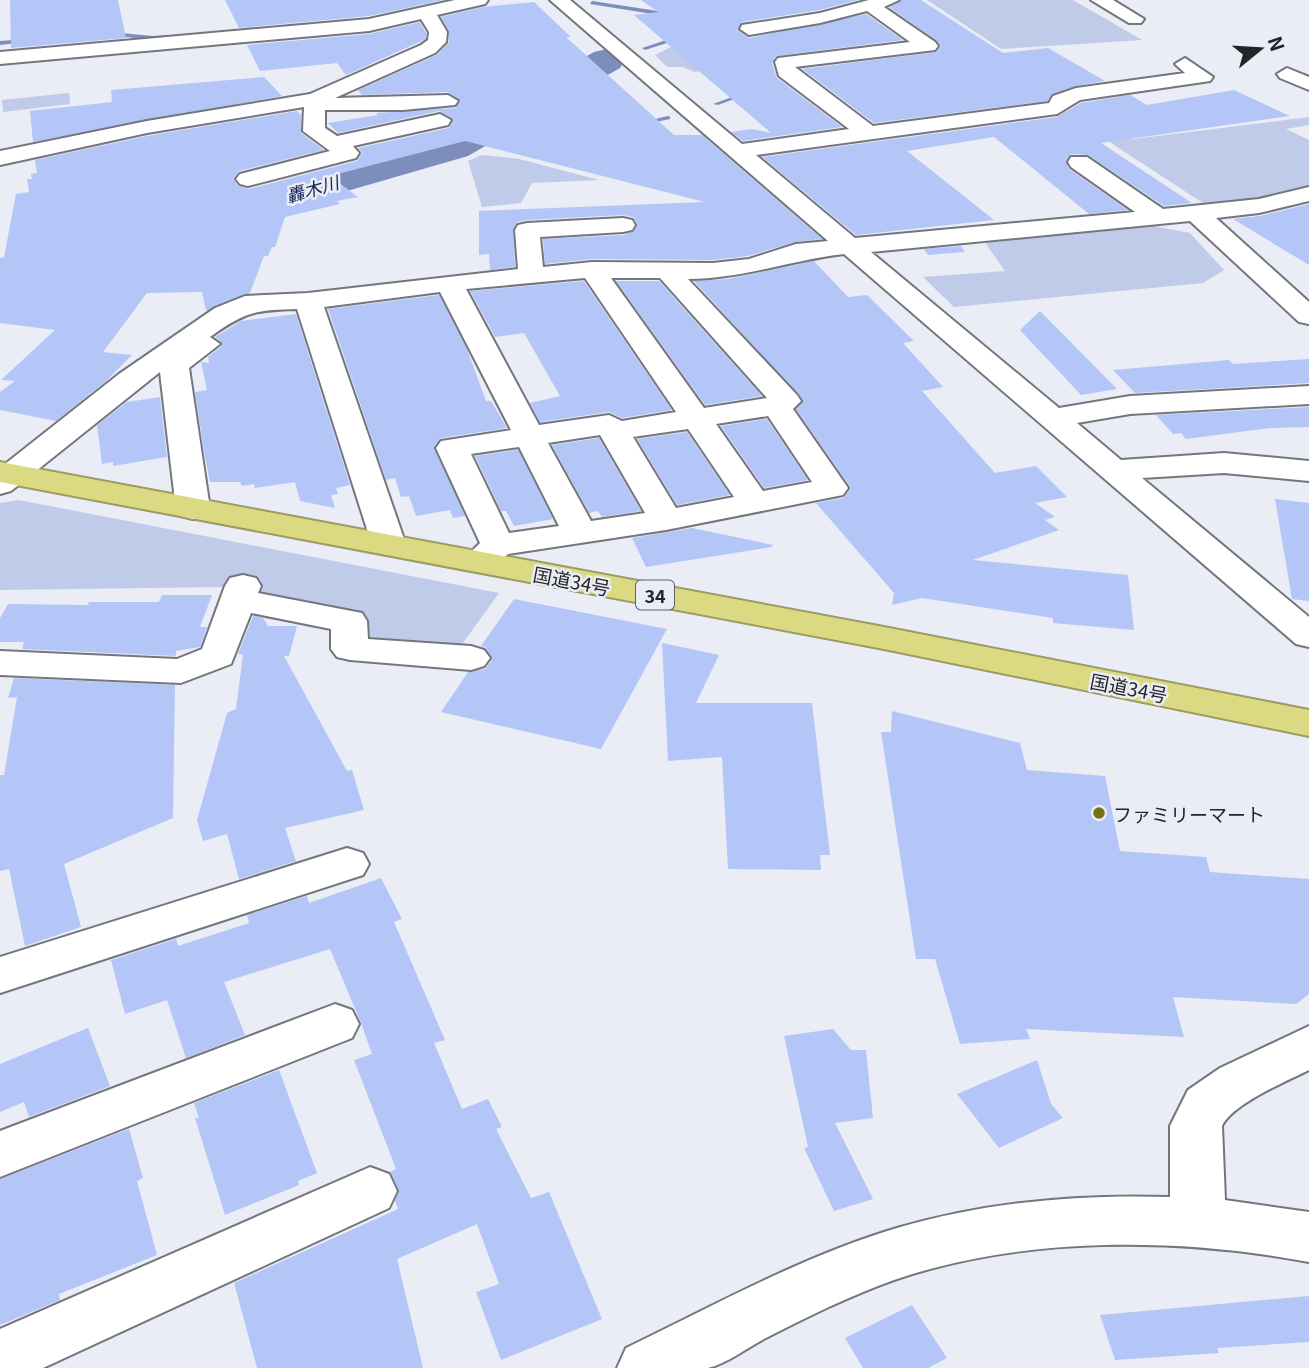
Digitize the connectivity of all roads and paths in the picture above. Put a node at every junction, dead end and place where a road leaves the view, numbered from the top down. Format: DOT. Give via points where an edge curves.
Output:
graph roads {
  1 [pos="479,0"];
  2 [pos="559,0"];
  3 [pos="1100,0"];
  4 [pos="456,2"];
  5 [pos="880,3"];
  6 [pos="313,10"];
  7 [pos="427,13"];
  8 [pos="272,15"];
  9 [pos="1135,19"];
  10 [pos="325,30"];
  11 [pos="749,30"];
  12 [pos="281,33"];
  13 [pos="0,58"];
  14 [pos="1185,64"];
  15 [pos="1287,74"];
  16 [pos="1309,84"];
  17 [pos="314,101"];
  18 [pos="869,134"];
  19 [pos="333,144"];
  20 [pos="738,151"];
  21 [pos="0,158"];
  22 [pos="1079,162"];
  23 [pos="247,179"];
  24 [pos="1309,194"];
  25 [pos="1196,213"];
  26 [pos="1158,216"];
  27 [pos="623,225"];
  28 [pos="850,246"];
  29 [pos="592,270"];
  30 [pos="669,273"];
  31 [pos="531,275"];
  32 [pos="449,283"];
  33 [pos="309,305"];
  34 [pos="1309,316"];
  35 [pos="1309,395"];
  36 [pos="776,406"];
  37 [pos="696,418"];
  38 [pos="1055,418"];
  39 [pos="615,431"];
  40 [pos="529,436"];
  41 [pos="1117,470"];
  42 [pos="1309,471"];
  43 [pos="5,477"];
  44 [pos="755,503"];
  45 [pos="193,509"];
  46 [pos="666,520"];
  47 [pos="580,533"];
  48 [pos="389,545"];
  49 [pos="488,554"];
  50 [pos="1309,636"];
  51 [pos="471,658"];
  52 [pos="0,663"];
  53 [pos="1309,723"];
  54 [pos="347,864"];
  55 [pos="0,975"];
  56 [pos="335,1024"];
  57 [pos="1309,1046"];
  58 [pos="0,1154"];
  59 [pos="370,1191"];
  60 [pos="1198,1222"];
  61 [pos="1309,1237"];
  62 [pos="716,1350"];
  63 [pos="0,1358"];
  64 [pos="647,1368"];
  1 -- 4 [label="street"];
  2 -- 20 [label="street"];
  3 -- 9 [label="street"];
  4 -- 7 [label="street"];
  5 -- 11 [label="street"];
  5 -- 18 [label="street" via="928,46 785,62 786,72"];
  6 -- 10 [label="street"];
  7 -- 10 [label="street" via="365,17"];
  7 -- 17 [label="street" via="438,32 437,42"];
  8 -- 12 [label="street"];
  10 -- 12 [label="street"];
  12 -- 13 [label="street" via="215,31"];
  14 -- 18 [label="street" via="1203,77 1076,94 1060,100 1057,108"];
  15 -- 16 [label="street"];
  17 -- 19 [label="street" via="314,131"];
  17 -- 19 [label="street" via="454,108"];
  17 -- 21 [label="street" via="147,127"];
  18 -- 20 [label="street"];
  19 -- 23 [label="street" via="348,153"];
  20 -- 28 [label="street"];
  22 -- 26 [label="street"];
  24 -- 25 [label="street" via="1259,206"];
  25 -- 26 [label="street"];
  25 -- 34 [label="street"];
  26 -- 28 [label="street"];
  27 -- 31 [label="street" via="527,230"];
  28 -- 30 [label="street" via="752,265"];
  28 -- 38 [label="street"];
  29 -- 30 [label="street"];
  29 -- 31 [label="street"];
  29 -- 37 [label="street"];
  30 -- 36 [label="street" via="786,401"];
  31 -- 32 [label="street"];
  32 -- 33 [label="street"];
  32 -- 40 [label="street"];
  33 -- 43 [label="street" via="254,302 225,314 129,380"];
  33 -- 45 [label="street" via="255,313 174,365"];
  33 -- 48 [label="street"];
  35 -- 38 [label="street" via="1200,398"];
  36 -- 37 [label="street"];
  36 -- 44 [label="street" via="832,488"];
  37 -- 39 [label="street"];
  37 -- 44 [label="street"];
  38 -- 41 [label="street"];
  39 -- 40 [label="street" via="609,424"];
  39 -- 46 [label="street"];
  40 -- 47 [label="street"];
  40 -- 49 [label="street" via="452,448"];
  41 -- 42 [label="street" via="1223,463"];
  41 -- 50 [label="street"];
  43 -- 45 [label="highway, 国道34号 / 34"];
  44 -- 46 [label="street"];
  45 -- 48 [label="highway, 国道34号 / 34"];
  46 -- 47 [label="street"];
  47 -- 49 [label="street"];
  48 -- 49 [label="highway, 国道34号 / 34"];
  49 -- 53 [label="highway, 国道34号 / 34"];
  51 -- 52 [label="street" via="350,649 349,621 240,593 218,656 181,671"];
  54 -- 55 [label="street"];
  56 -- 58 [label="street"];
  57 -- 60 [label="street" via="1206,1105 1196,1126"];
  59 -- 63 [label="street"];
  60 -- 61 [label="street"];
  60 -- 62 [label="street" via="1059,1224 946,1240 849,1270"];
  62 -- 64 [label="street"];
}
